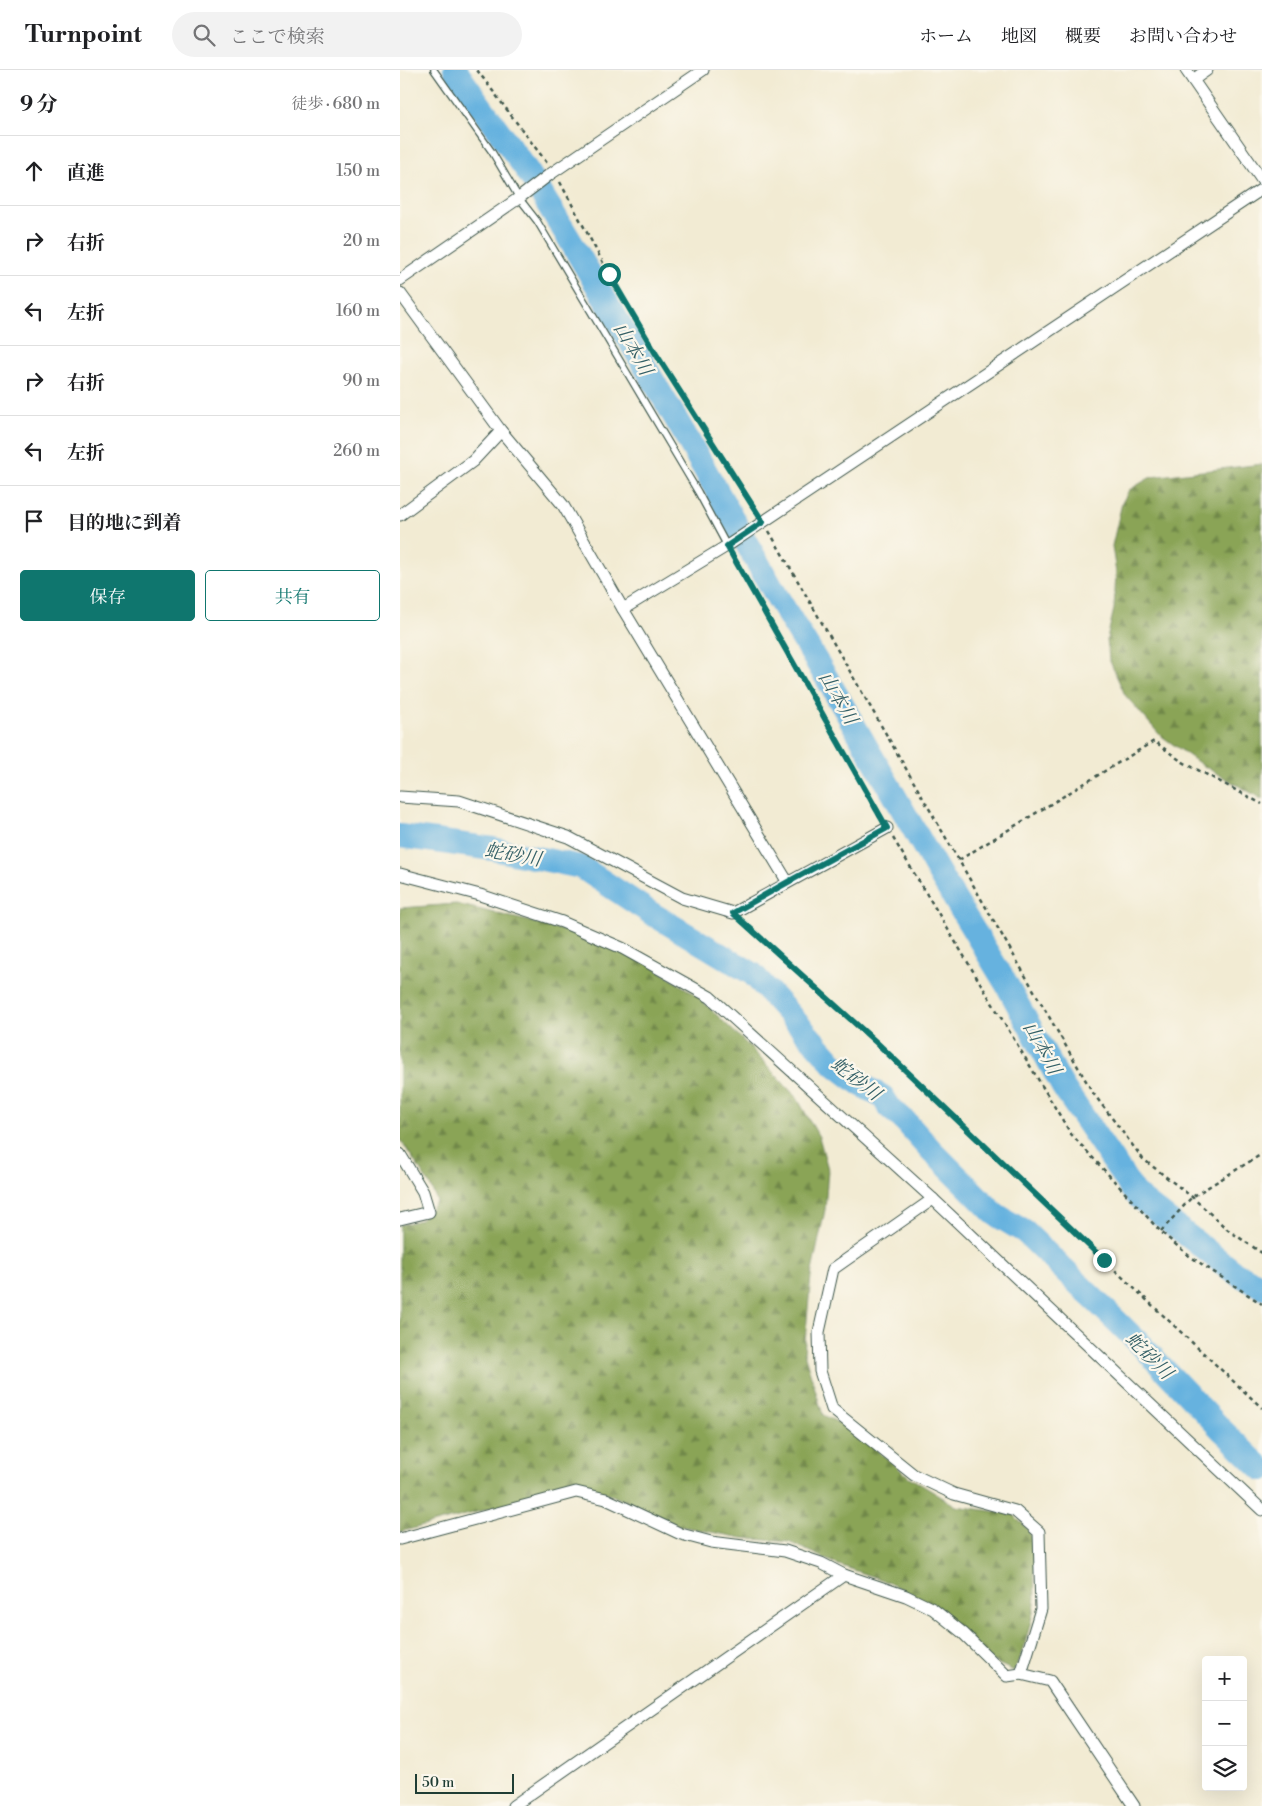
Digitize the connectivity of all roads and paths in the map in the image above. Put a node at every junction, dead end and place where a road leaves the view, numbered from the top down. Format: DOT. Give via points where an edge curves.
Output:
graph roads {
  1 [pos="434,70"];
  2 [pos="477,70"];
  3 [pos="703,70"];
  4 [pos="1207,70"];
  5 [pos="1189,75"];
  6 [pos="552,173"];
  7 [pos="1262,180"];
  8 [pos="1262,189"];
  9 [pos="521,196"];
  10 [pos="400,280"];
  11 [pos="400,293"];
  12 [pos="501,431"];
  13 [pos="400,515"];
  14 [pos="760,524"];
  15 [pos="728,545"];
  16 [pos="623,609"];
  17 [pos="400,797"];
  18 [pos="1262,804"];
  19 [pos="887,828"];
  20 [pos="959,860"];
  21 [pos="400,874"];
  22 [pos="788,882"];
  23 [pos="733,913"];
  24 [pos="400,1154"];
  25 [pos="1262,1154"];
  26 [pos="1192,1197"];
  27 [pos="934,1199"];
  28 [pos="400,1219"];
  29 [pos="1161,1232"];
  30 [pos="1262,1253"];
  31 [pos="1262,1304"];
  32 [pos="1262,1408"];
  33 [pos="1262,1510"];
  34 [pos="400,1539"];
  35 [pos="844,1575"];
  36 [pos="1021,1674"];
  37 [pos="513,1806"];
  38 [pos="1134,1806"];
  1 -- 9 [label="lane"];
  2 -- 6 [label="path"];
  3 -- 6 [label="street"];
  4 -- 5 [label="street"];
  5 -- 7 [label="street"];
  6 -- 9 [label="street"];
  6 -- 14 [label="path" via="573,203 609,274 656,354"];
  8 -- 14 [label="street"];
  9 -- 10 [label="street"];
  9 -- 15 [label="lane"];
  11 -- 12 [label="street"];
  12 -- 13 [label="street" via="472,461"];
  12 -- 16 [label="street" via="563,505"];
  14 -- 15 [label="street"];
  14 -- 20 [label="path"];
  15 -- 16 [label="street"];
  15 -- 19 [label="path"];
  16 -- 22 [label="street"];
  17 -- 23 [label="street" via="459,801 568,837 682,898"];
  18 -- 20 [label="path" via="1181,761 1154,741"];
  19 -- 22 [label="street"];
  19 -- 29 [label="path" via="1071,1134"];
  20 -- 26 [label="path" via="1093,1093 1144,1159"];
  21 -- 27 [label="street" via="480,895 562,922 622,948 710,997"];
  22 -- 23 [label="street"];
  23 -- 32 [label="path" via="877,1043"];
  24 -- 28 [label="street" via="423,1192 430,1212"];
  25 -- 26 [label="path"];
  26 -- 29 [label="path"];
  26 -- 30 [label="path" via="1228,1230"];
  27 -- 33 [label="street"];
  27 -- 36 [label="street" via="834,1269 819,1332 820,1371 832,1409 914,1475 954,1494 1015,1511 1039,1532 1041,1609"];
  29 -- 31 [label="path" via="1188,1255"];
  34 -- 35 [label="street" via="576,1492 606,1499 682,1534 711,1542 785,1550"];
  35 -- 36 [label="street" via="934,1609 1007,1676"];
  35 -- 37 [label="street"];
  36 -- 38 [label="street" via="1050,1681"];
}
